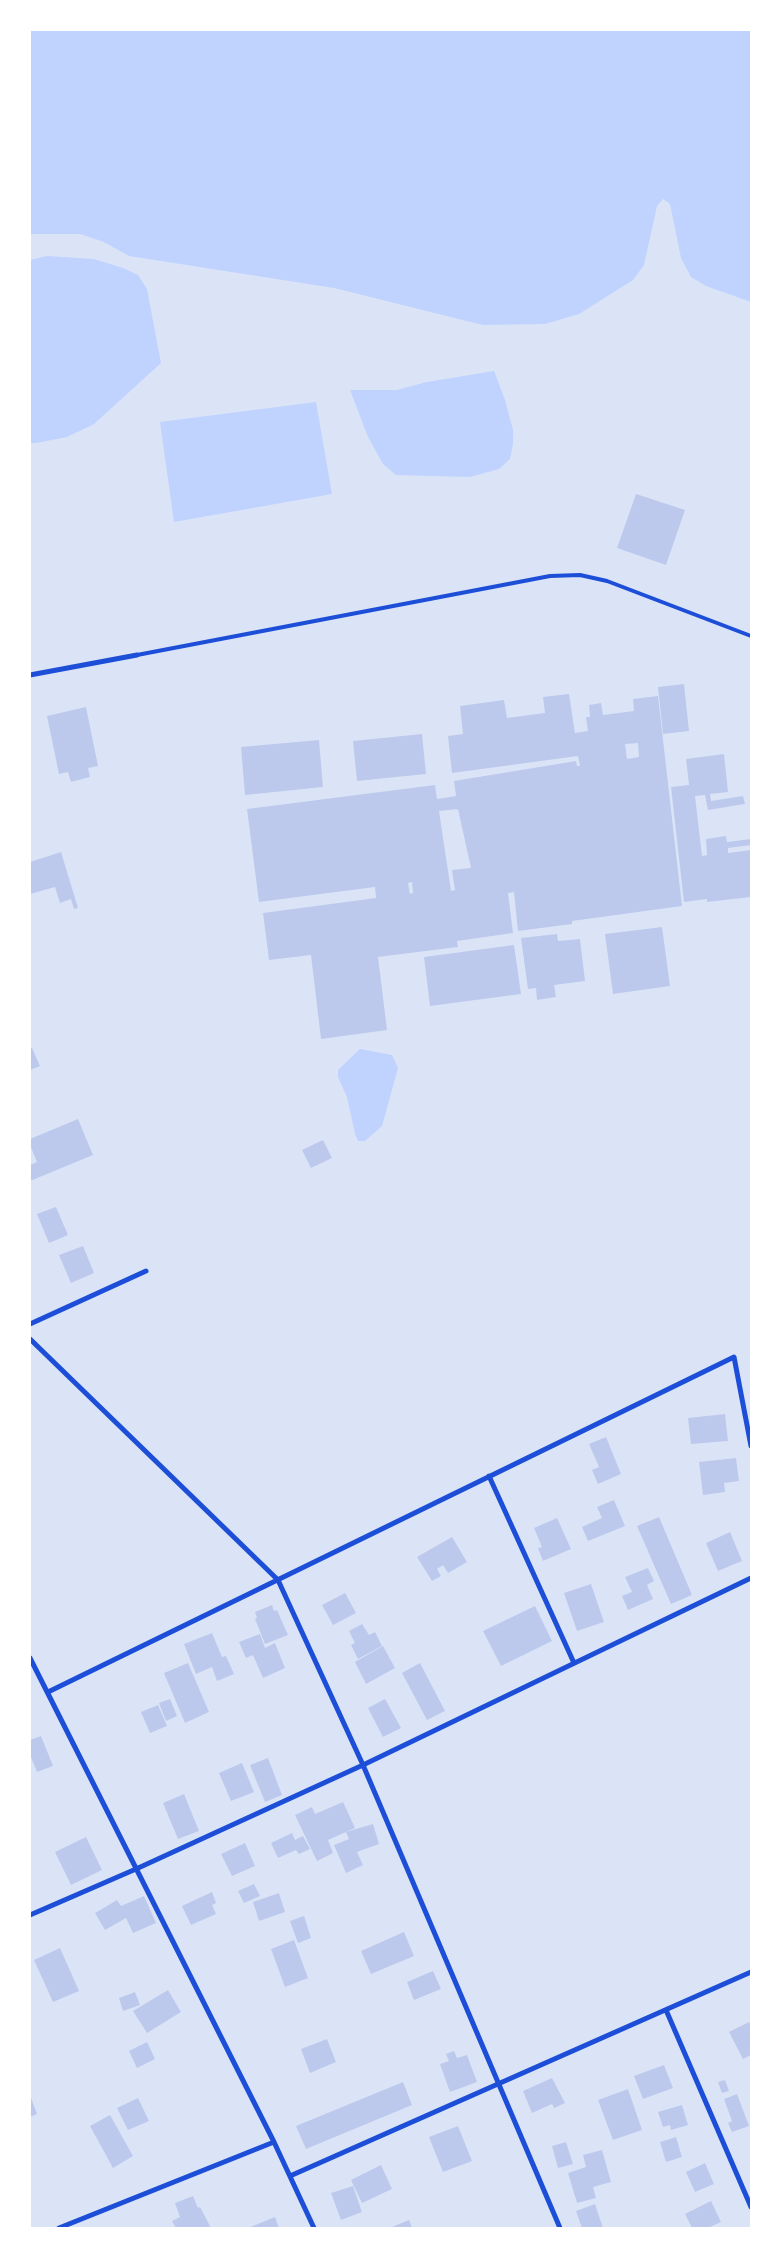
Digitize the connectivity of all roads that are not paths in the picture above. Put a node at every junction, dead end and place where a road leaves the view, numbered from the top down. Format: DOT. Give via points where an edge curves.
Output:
graph roads {
  1 [pos="751,636"];
  2 [pos="137,655"];
  3 [pos="30,675"];
  4 [pos="146,1271"];
  5 [pos="30,1324"];
  6 [pos="30,1339"];
  7 [pos="751,1446"];
  8 [pos="489,1476"];
  9 [pos="751,1578"];
  10 [pos="278,1580"];
  11 [pos="30,1658"];
  12 [pos="574,1663"];
  13 [pos="48,1692"];
  14 [pos="362,1765"];
  15 [pos="136,1869"];
  16 [pos="30,1915"];
  17 [pos="751,1972"];
  18 [pos="666,2010"];
  19 [pos="498,2083"];
  20 [pos="274,2142"];
  21 [pos="290,2176"];
  22 [pos="751,2207"];
  23 [pos="59,2228"];
  24 [pos="314,2228"];
  25 [pos="560,2228"];
  1 -- 2 [label="lane" via="607,581 580,575 550,576"];
  2 -- 3 [label="street"];
  4 -- 5 [label="street"];
  6 -- 10 [label="street"];
  7 -- 8 [label="street" via="734,1357"];
  8 -- 10 [label="street"];
  8 -- 12 [label="street"];
  9 -- 12 [label="street"];
  10 -- 13 [label="street"];
  10 -- 14 [label="street"];
  11 -- 13 [label="street"];
  12 -- 14 [label="street"];
  13 -- 15 [label="street"];
  14 -- 15 [label="street"];
  14 -- 19 [label="street"];
  15 -- 16 [label="street"];
  15 -- 20 [label="street"];
  17 -- 18 [label="street"];
  18 -- 19 [label="street"];
  18 -- 22 [label="street"];
  19 -- 21 [label="street"];
  19 -- 25 [label="street"];
  20 -- 21 [label="street"];
  20 -- 23 [label="street"];
  21 -- 24 [label="street"];
}
